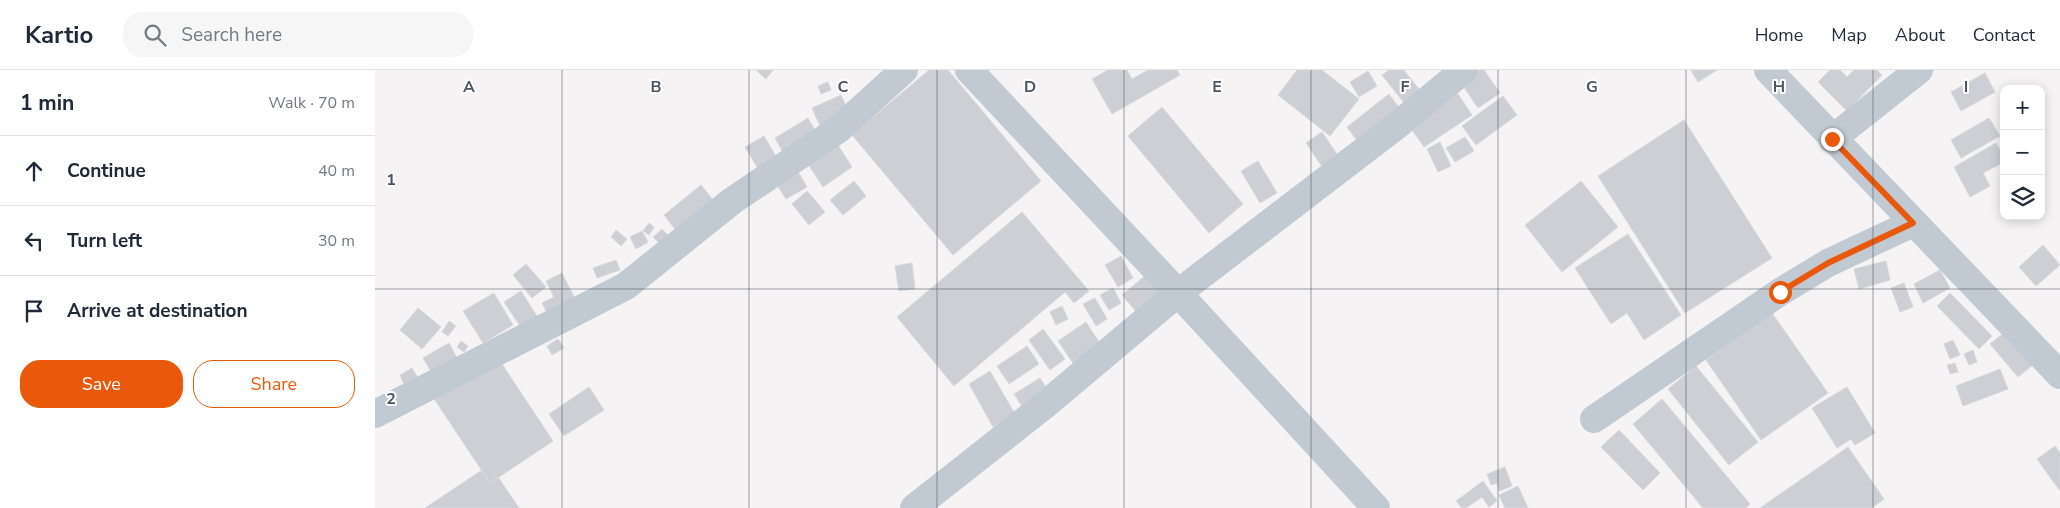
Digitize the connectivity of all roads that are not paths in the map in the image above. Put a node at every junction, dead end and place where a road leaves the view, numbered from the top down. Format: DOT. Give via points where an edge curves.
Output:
graph roads {
  1 [pos="904,70"];
  2 [pos="969,70"];
  3 [pos="1465,70"];
  4 [pos="1768,70"];
  5 [pos="1919,70"];
  6 [pos="1832,139"];
  7 [pos="1913,223"];
  8 [pos="1179,293"];
  9 [pos="2060,375"];
  10 [pos="375,414"];
  11 [pos="1595,420"];
  12 [pos="914,508"];
  13 [pos="1376,508"];
  1 -- 10 [label="street" via="839,129 732,201 626,286"];
  2 -- 8 [label="street"];
  3 -- 8 [label="street" via="1395,128"];
  4 -- 6 [label="street"];
  5 -- 6 [label="street"];
  6 -- 7 [label="street"];
  7 -- 9 [label="street"];
  7 -- 11 [label="street" via="1828,263 1780,292"];
  8 -- 12 [label="street"];
  8 -- 13 [label="street"];
}
